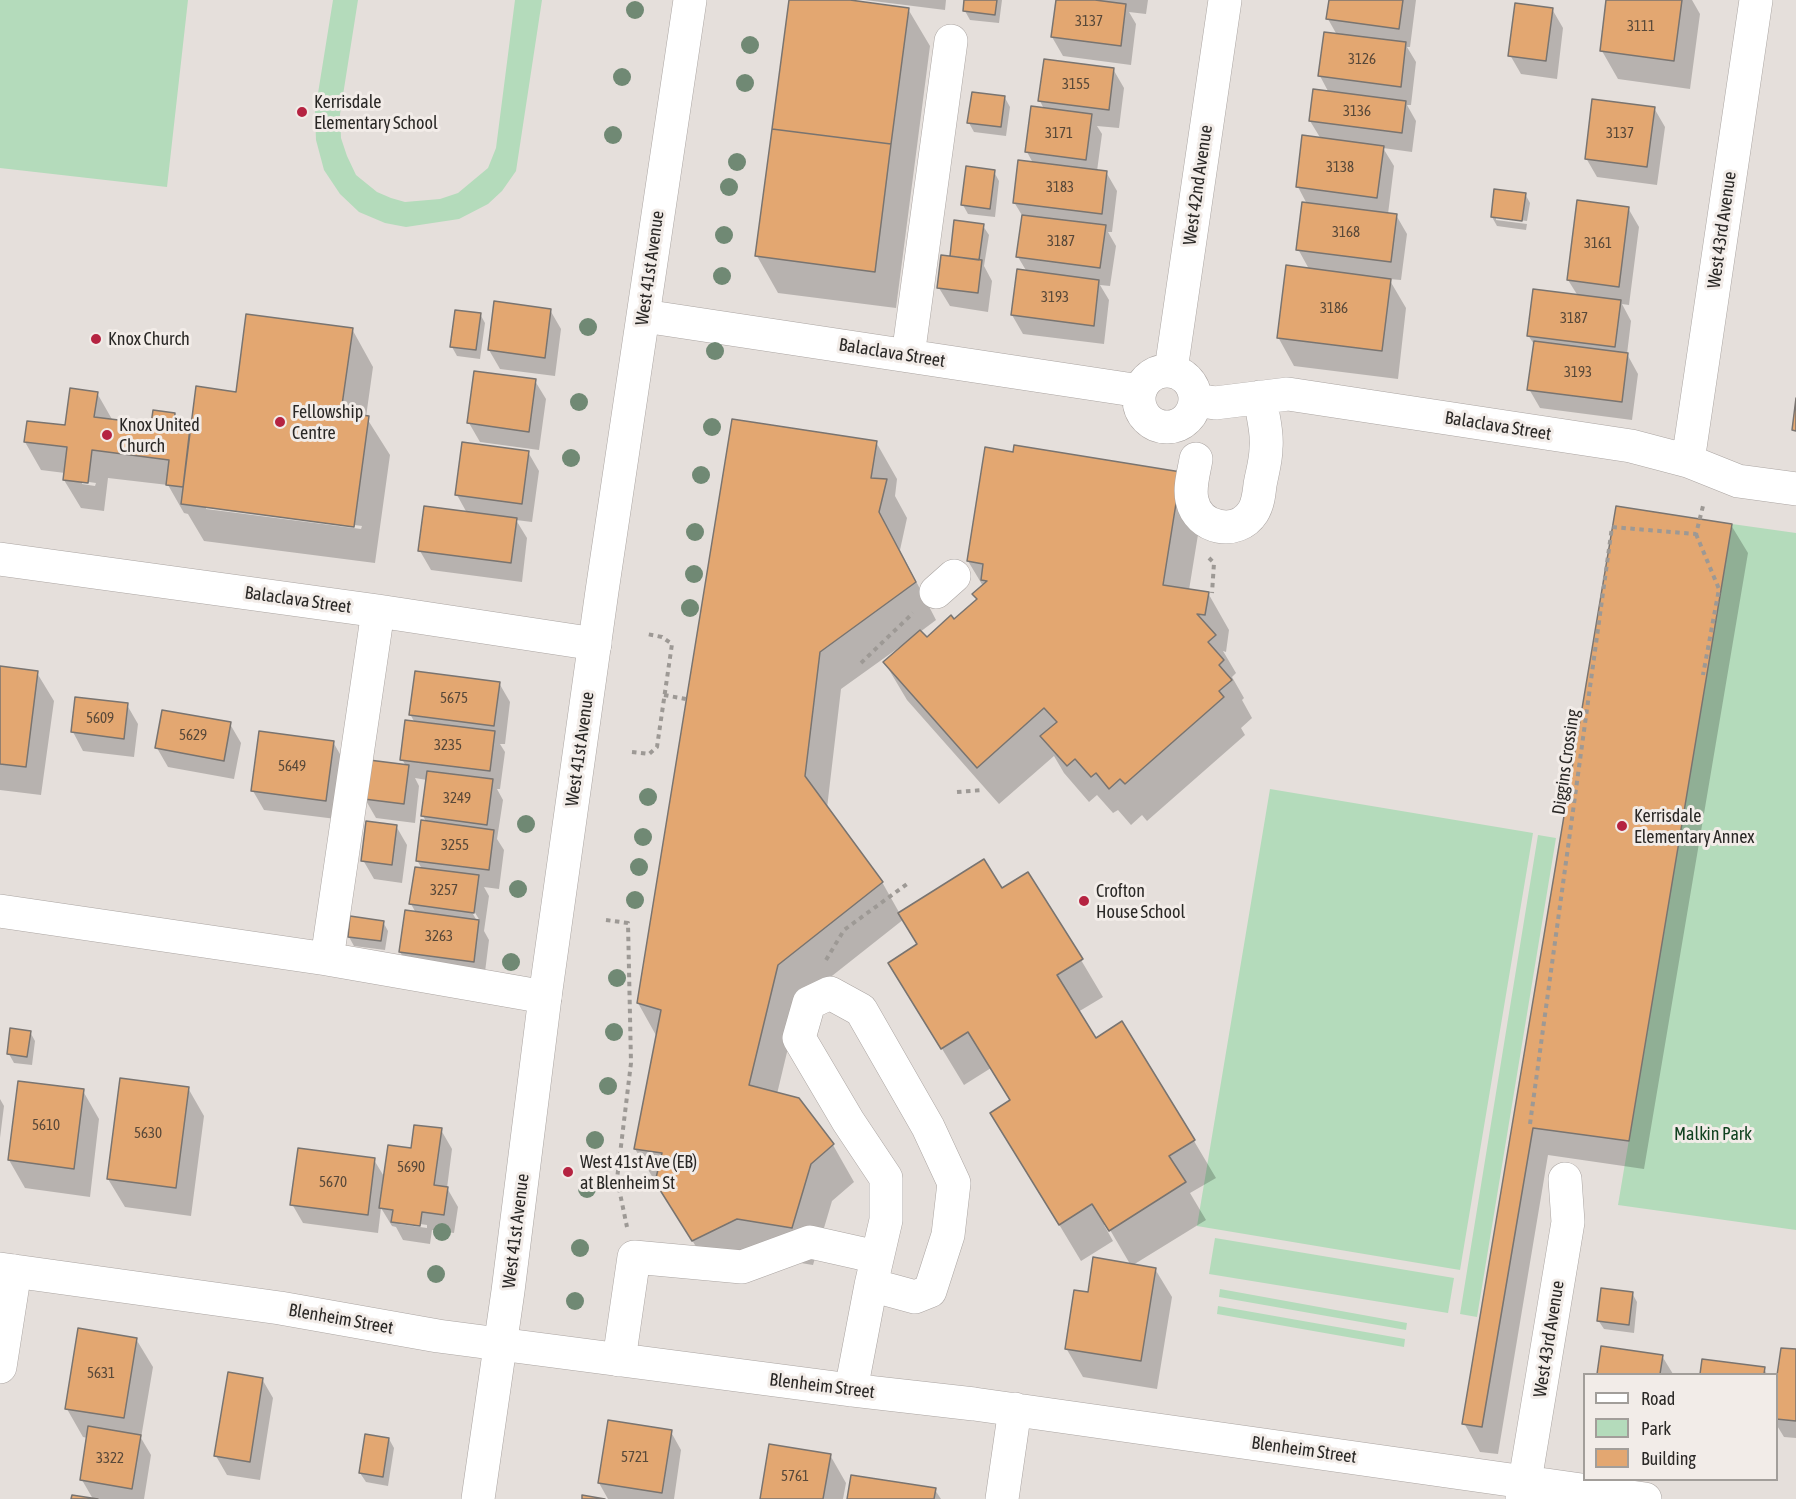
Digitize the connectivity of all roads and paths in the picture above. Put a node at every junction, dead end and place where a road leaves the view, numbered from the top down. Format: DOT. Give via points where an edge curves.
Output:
graph roads {
  1 [pos="690,0"];
  2 [pos="1225,0"];
  3 [pos="1756,0"];
  4 [pos="951,41"];
  5 [pos="644,316"];
  6 [pos="908,356"];
  7 [pos="1171,370"];
  8 [pos="1140,391"];
  9 [pos="1260,398"];
  10 [pos="1196,399"];
  11 [pos="1196,459"];
  12 [pos="1688,460"];
  13 [pos="1796,489"];
  14 [pos="1705,496"];
  15 [pos="1696,534"];
  16 [pos="0,559"];
  17 [pos="1214,562"];
  18 [pos="945,584"];
  19 [pos="1212,593"];
  20 [pos="378,611"];
  21 [pos="647,634"];
  22 [pos="595,644"];
  23 [pos="861,663"];
  24 [pos="1703,675"];
  25 [pos="664,695"];
  26 [pos="686,699"];
  27 [pos="632,752"];
  28 [pos="982,790"];
  29 [pos="957,792"];
  30 [pos="907,884"];
  31 [pos="0,911"];
  32 [pos="606,920"];
  33 [pos="327,959"];
  34 [pos="831,993"];
  35 [pos="545,997"];
  36 [pos="1530,1124"];
  37 [pos="1565,1179"];
  38 [pos="634,1257"];
  39 [pos="7,1270"];
  40 [pos="874,1271"];
  41 [pos="500,1344"];
  42 [pos="619,1360"];
  43 [pos="0,1367"];
  44 [pos="851,1390"];
  45 [pos="1015,1409"];
  46 [pos="1524,1490"];
  47 [pos="478,1499"];
  48 [pos="1002,1499"];
  49 [pos="1645,1499"];
  1 -- 5 [label="street, West 41st Avenue"];
  2 -- 7 [label="street, West 42nd Avenue"];
  3 -- 12 [label="street, West 43rd Avenue"];
  4 -- 6 [label="street"];
  5 -- 6 [label="street, Balaclava Street"];
  5 -- 22 [label="street, West 41st Avenue"];
  6 -- 8 [label="street, Balaclava Street"];
  7 -- 8 [label="street" via="1152,375"];
  7 -- 10 [label="street" via="1190,380"];
  8 -- 10 [label="street" via="1143,414 1163,427 1185,421"];
  9 -- 10 [label="street, Balaclava Street" via="1215,403"];
  9 -- 11 [label="street" via="1267,447 1258,500 1242,523 1229,528 1214,526 1197,512 1191,489"];
  9 -- 12 [label="street, Balaclava Street" via="1288,394 1631,446"];
  12 -- 13 [label="street, Balaclava Street" via="1738,481"];
  14 -- 15 [label="path"];
  15 -- 24 [label="path" via="1719,589"];
  15 -- 36 [label="path, Diggins Crossing" via="1612,527"];
  16 -- 20 [label="street, Balaclava Street"];
  17 -- 19 [label="path"];
  18 -- 23 [label="path"];
  20 -- 22 [label="street, Balaclava Street"];
  20 -- 33 [label="street"];
  21 -- 25 [label="path" via="672,644"];
  22 -- 35 [label="street, West 41st Avenue"];
  25 -- 26 [label="path"];
  25 -- 27 [label="path" via="657,747 649,754"];
  28 -- 29 [label="path"];
  30 -- 34 [label="path" via="844,930 825,962"];
  31 -- 33 [label="street"];
  32 -- 38 [label="path" via="628,923 631,1063 617,1179"];
  33 -- 35 [label="street"];
  34 -- 40 [label="street" via="810,1003 799,1038 886,1178 886,1220"];
  34 -- 40 [label="street" via="861,1010 928,1127 954,1183 948,1235 930,1292 915,1297"];
  35 -- 41 [label="street, West 41st Avenue"];
  37 -- 46 [label="street, West 43rd Avenue" via="1568,1222"];
  38 -- 40 [label="street" via="742,1267 810,1242"];
  38 -- 42 [label="street"];
  39 -- 41 [label="street, Blenheim Street"];
  39 -- 43 [label="street"];
  40 -- 44 [label="street"];
  41 -- 42 [label="street, Blenheim Street"];
  41 -- 47 [label="street, West 41st Avenue"];
  42 -- 44 [label="street, Blenheim Street"];
  44 -- 45 [label="street, Blenheim Street"];
  45 -- 46 [label="street, Blenheim Street"];
  45 -- 48 [label="street"];
  46 -- 49 [label="street, Blenheim Street"];
}
